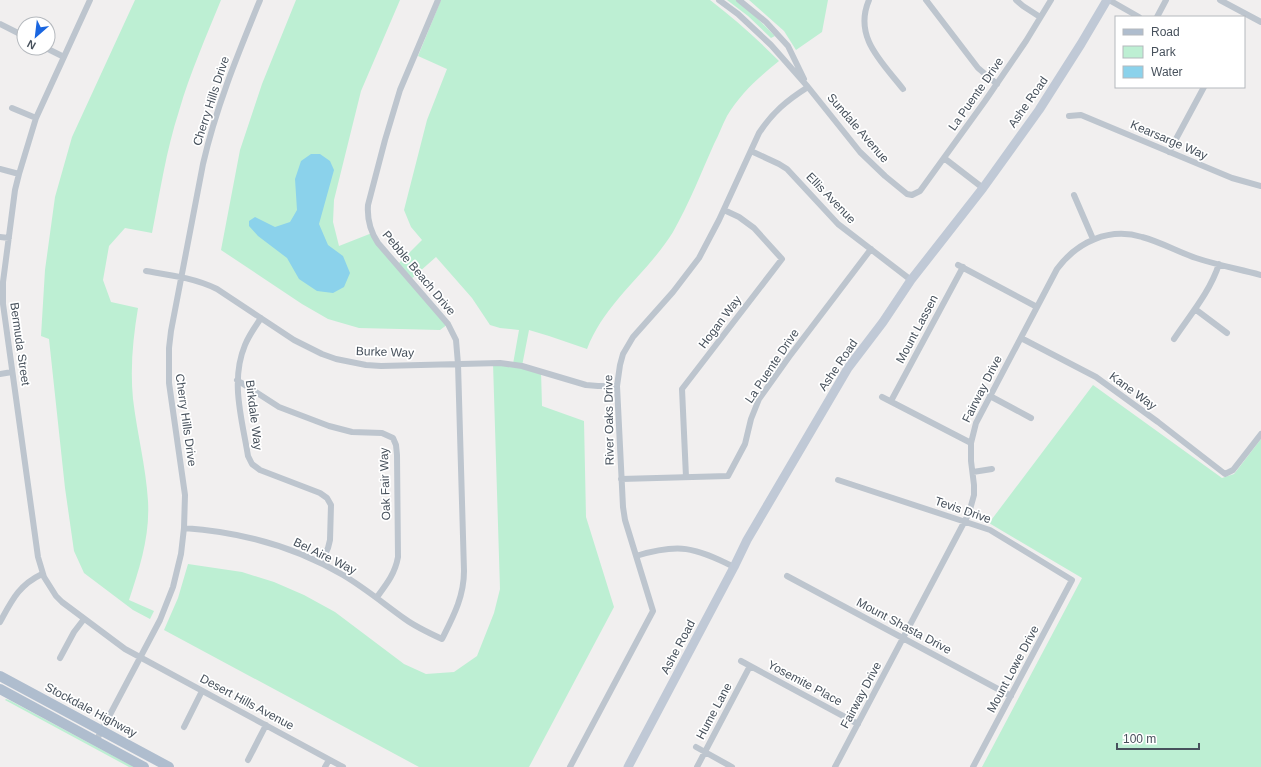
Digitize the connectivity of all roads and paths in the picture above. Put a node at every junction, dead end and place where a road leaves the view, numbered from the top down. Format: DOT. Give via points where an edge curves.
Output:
graph roads {
  1 [pos="90,0"];
  2 [pos="260,0"];
  3 [pos="438,0"];
  4 [pos="719,0"];
  5 [pos="739,0"];
  6 [pos="869,0"];
  7 [pos="926,0"];
  8 [pos="1016,0"];
  9 [pos="1051,0"];
  10 [pos="1108,0"];
  11 [pos="1166,0"];
  12 [pos="1220,0"];
  13 [pos="1243,15"];
  14 [pos="1137,16"];
  15 [pos="1158,16"];
  16 [pos="1040,17"];
  17 [pos="1261,22"];
  18 [pos="0,24"];
  19 [pos="16,32"];
  20 [pos="56,53"];
  21 [pos="64,57"];
  22 [pos="997,84"];
  23 [pos="808,87"];
  24 [pos="1203,88"];
  25 [pos="903,89"];
  26 [pos="12,108"];
  27 [pos="1069,116"];
  28 [pos="36,118"];
  29 [pos="751,151"];
  30 [pos="1169,152"];
  31 [pos="944,158"];
  32 [pos="0,169"];
  33 [pos="19,174"];
  34 [pos="1261,186"];
  35 [pos="982,188"];
  36 [pos="912,195"];
  37 [pos="1074,195"];
  38 [pos="724,210"];
  39 [pos="0,237"];
  40 [pos="9,238"];
  41 [pos="1092,239"];
  42 [pos="871,249"];
  43 [pos="1219,264"];
  44 [pos="146,271"];
  45 [pos="1261,275"];
  46 [pos="181,277"];
  47 [pos="911,280"];
  48 [pos="1,304"];
  49 [pos="1037,307"];
  50 [pos="1195,309"];
  51 [pos="261,318"];
  52 [pos="1227,333"];
  53 [pos="1021,338"];
  54 [pos="1174,339"];
  55 [pos="458,364"];
  56 [pos="12,372"];
  57 [pos="0,374"];
  58 [pos="237,380"];
  59 [pos="618,386"];
  60 [pos="990,396"];
  61 [pos="882,397"];
  62 [pos="891,401"];
  63 [pos="1031,418"];
  64 [pos="1261,434"];
  65 [pos="971,443"];
  66 [pos="992,469"];
  67 [pos="973,472"];
  68 [pos="686,477"];
  69 [pos="621,479"];
  70 [pos="838,480"];
  71 [pos="965,522"];
  72 [pos="184,528"];
  73 [pos="636,556"];
  74 [pos="321,563"];
  75 [pos="734,567"];
  76 [pos="42,574"];
  77 [pos="787,576"];
  78 [pos="1072,580"];
  79 [pos="376,598"];
  80 [pos="84,618"];
  81 [pos="0,622"];
  82 [pos="903,638"];
  83 [pos="442,639"];
  84 [pos="140,657"];
  85 [pos="60,658"];
  86 [pos="741,661"];
  87 [pos="750,666"];
  88 [pos="0,676"];
  89 [pos="0,689"];
  90 [pos="202,691"];
  91 [pos="1011,696"];
  92 [pos="858,724"];
  93 [pos="266,725"];
  94 [pos="184,727"];
  95 [pos="101,730"];
  96 [pos="96,741"];
  97 [pos="696,747"];
  98 [pos="705,752"];
  99 [pos="248,760"];
  100 [pos="329,760"];
  101 [pos="144,767"];
  102 [pos="169,767"];
  103 [pos="325,767"];
  104 [pos="343,767"];
  105 [pos="570,767"];
  106 [pos="628,767"];
  107 [pos="697,767"];
  108 [pos="732,767"];
  109 [pos="835,767"];
  110 [pos="973,767"];
  1 -- 21 [label="street, Bermuda Street"];
  2 -- 46 [label="street, Cherry Hills Drive" via="209,138"];
  3 -- 55 [label="street, Pebble Beach Drive" via="391,117 368,212 370,229 378,243 453,332"];
  4 -- 23 [label="street, Sundale Avenue" via="762,36"];
  5 -- 23 [label="street, Sundale Avenue" via="766,22 788,46"];
  6 -- 25 [label="street" via="864,18 868,42"];
  7 -- 22 [label="street" via="978,68"];
  8 -- 16 [label="street"];
  9 -- 16 [label="street, La Puente Drive"];
  10 -- 14 [label="street"];
  10 -- 35 [label="street, Ashe Road" via="1039,110"];
  11 -- 15 [label="street"];
  12 -- 13 [label="street"];
  13 -- 17 [label="street"];
  16 -- 22 [label="street, La Puente Drive"];
  18 -- 19 [label="street"];
  20 -- 21 [label="street"];
  21 -- 28 [label="street, Bermuda Street"];
  22 -- 31 [label="street, La Puente Drive"];
  23 -- 29 [label="street, River Oaks Drive" via="789,99 774,113"];
  23 -- 36 [label="street, Sundale Avenue" via="860,152 885,176 907,194"];
  24 -- 30 [label="street"];
  26 -- 28 [label="street"];
  27 -- 30 [label="street, Kearsarge Way" via="1081,115"];
  28 -- 33 [label="street, Bermuda Street"];
  29 -- 38 [label="street, River Oaks Drive"];
  29 -- 42 [label="street, Ellis Avenue" via="787,169 829,215"];
  30 -- 34 [label="street, Kearsarge Way" via="1232,178"];
  31 -- 35 [label="street"];
  31 -- 36 [label="street, La Puente Drive" via="920,191"];
  32 -- 33 [label="street"];
  33 -- 40 [label="street, Bermuda Street"];
  35 -- 47 [label="street, Ashe Road"];
  37 -- 41 [label="street"];
  38 -- 59 [label="street, River Oaks Drive" via="710,239 687,275 628,344 620,365"];
  38 -- 68 [label="street, Hogan Way" via="754,228 782,260 682,389"];
  39 -- 40 [label="street"];
  40 -- 48 [label="street, Bermuda Street"];
  41 -- 43 [label="street, Fairway Drive" via="1112,234 1132,234 1195,258"];
  41 -- 49 [label="street, Fairway Drive" via="1078,248 1057,269"];
  42 -- 47 [label="street, Ellis Avenue"];
  42 -- 68 [label="street, La Puente Drive" via="759,399 745,444 728,476"];
  43 -- 45 [label="street, Fairway Drive"];
  43 -- 50 [label="street" via="1212,284"];
  44 -- 46 [label="street, Burke Way"];
  46 -- 51 [label="street, Burke Way" via="217,288"];
  46 -- 72 [label="street, Cherry Hills Drive" via="171,331 168,365 170,400 184,484"];
  47 -- 75 [label="street, Ashe Road" via="848,368 747,540"];
  48 -- 56 [label="street, Bermuda Street"];
  49 -- 53 [label="street, Fairway Drive"];
  49 -- 62 [label="street, Mount Lassen" via="960,266"];
  50 -- 52 [label="street"];
  50 -- 54 [label="street"];
  51 -- 55 [label="street, Burke Way" via="308,348 336,359 386,366"];
  51 -- 58 [label="street, Birkdale Way" via="245,345"];
  53 -- 60 [label="street, Fairway Drive"];
  53 -- 64 [label="street, Kane Way" via="1096,377 1225,474 1233,470"];
  55 -- 59 [label="street, Burke Way" via="513,364 586,385"];
  55 -- 83 [label="street, Pebble Beach Drive" via="464,578 460,600"];
  56 -- 57 [label="street"];
  56 -- 76 [label="street, Bermuda Street"];
  58 -- 74 [label="street, Birkdale Way" via="248,456 252,464 260,470 320,493 331,505 330,540"];
  58 -- 79 [label="street, Oak Fair Way" via="279,407 329,426 352,432 382,433 393,438 397,455 398,557 391,579"];
  59 -- 69 [label="street, River Oaks Drive"];
  60 -- 63 [label="street"];
  60 -- 65 [label="street, Fairway Drive" via="976,423"];
  61 -- 62 [label="street"];
  62 -- 65 [label="street"];
  65 -- 67 [label="street, Fairway Drive"];
  66 -- 67 [label="street"];
  67 -- 71 [label="street, Fairway Drive" via="974,495"];
  68 -- 69 [label="street, La Puente Drive"];
  69 -- 73 [label="street, River Oaks Drive" via="625,520"];
  70 -- 71 [label="street, Tevis Drive"];
  71 -- 78 [label="street, Tevis Drive" via="990,530"];
  71 -- 82 [label="street, Fairway Drive"];
  72 -- 74 [label="street, Bel Aire Way" via="255,538"];
  72 -- 84 [label="street, Cherry Hills Drive" via="173,588 160,620"];
  73 -- 75 [label="street" via="665,548 687,549 709,555"];
  73 -- 105 [label="street, River Oaks Drive" via="653,611"];
  74 -- 79 [label="street, Bel Aire Way"];
  75 -- 106 [label="street, Ashe Road"];
  76 -- 80 [label="street, Bermuda Street" via="56,596"];
  76 -- 81 [label="street" via="20,588"];
  77 -- 82 [label="street, Mount Shasta Drive"];
  78 -- 91 [label="street, Mount Lowe Drive"];
  79 -- 83 [label="street, Bel Aire Way" via="405,619"];
  80 -- 84 [label="street, Bermuda Street" via="125,649"];
  80 -- 85 [label="street"];
  82 -- 91 [label="street, Mount Shasta Drive"];
  82 -- 92 [label="street, Fairway Drive"];
  84 -- 90 [label="street, Desert Hills Avenue"];
  84 -- 95 [label="street, Cherry Hills Drive"];
  86 -- 87 [label="street, Yosemite Place"];
  87 -- 92 [label="street, Yosemite Place"];
  87 -- 98 [label="street, Hume Lane"];
  88 -- 95 [label="main road, Stockdale Highway"];
  89 -- 96 [label="main road, Stockdale Highway"];
  90 -- 93 [label="street, Desert Hills Avenue"];
  90 -- 94 [label="street"];
  91 -- 110 [label="street, Mount Lowe Drive"];
  92 -- 109 [label="street, Fairway Drive"];
  93 -- 99 [label="street"];
  93 -- 100 [label="street, Desert Hills Avenue"];
  95 -- 96 [label="street, Cherry Hills Drive"];
  95 -- 102 [label="main road, Stockdale Highway"];
  96 -- 101 [label="main road, Stockdale Highway"];
  97 -- 98 [label="street"];
  98 -- 107 [label="street, Hume Lane"];
  98 -- 108 [label="street"];
  100 -- 103 [label="street"];
  100 -- 104 [label="street, Desert Hills Avenue"];
}
